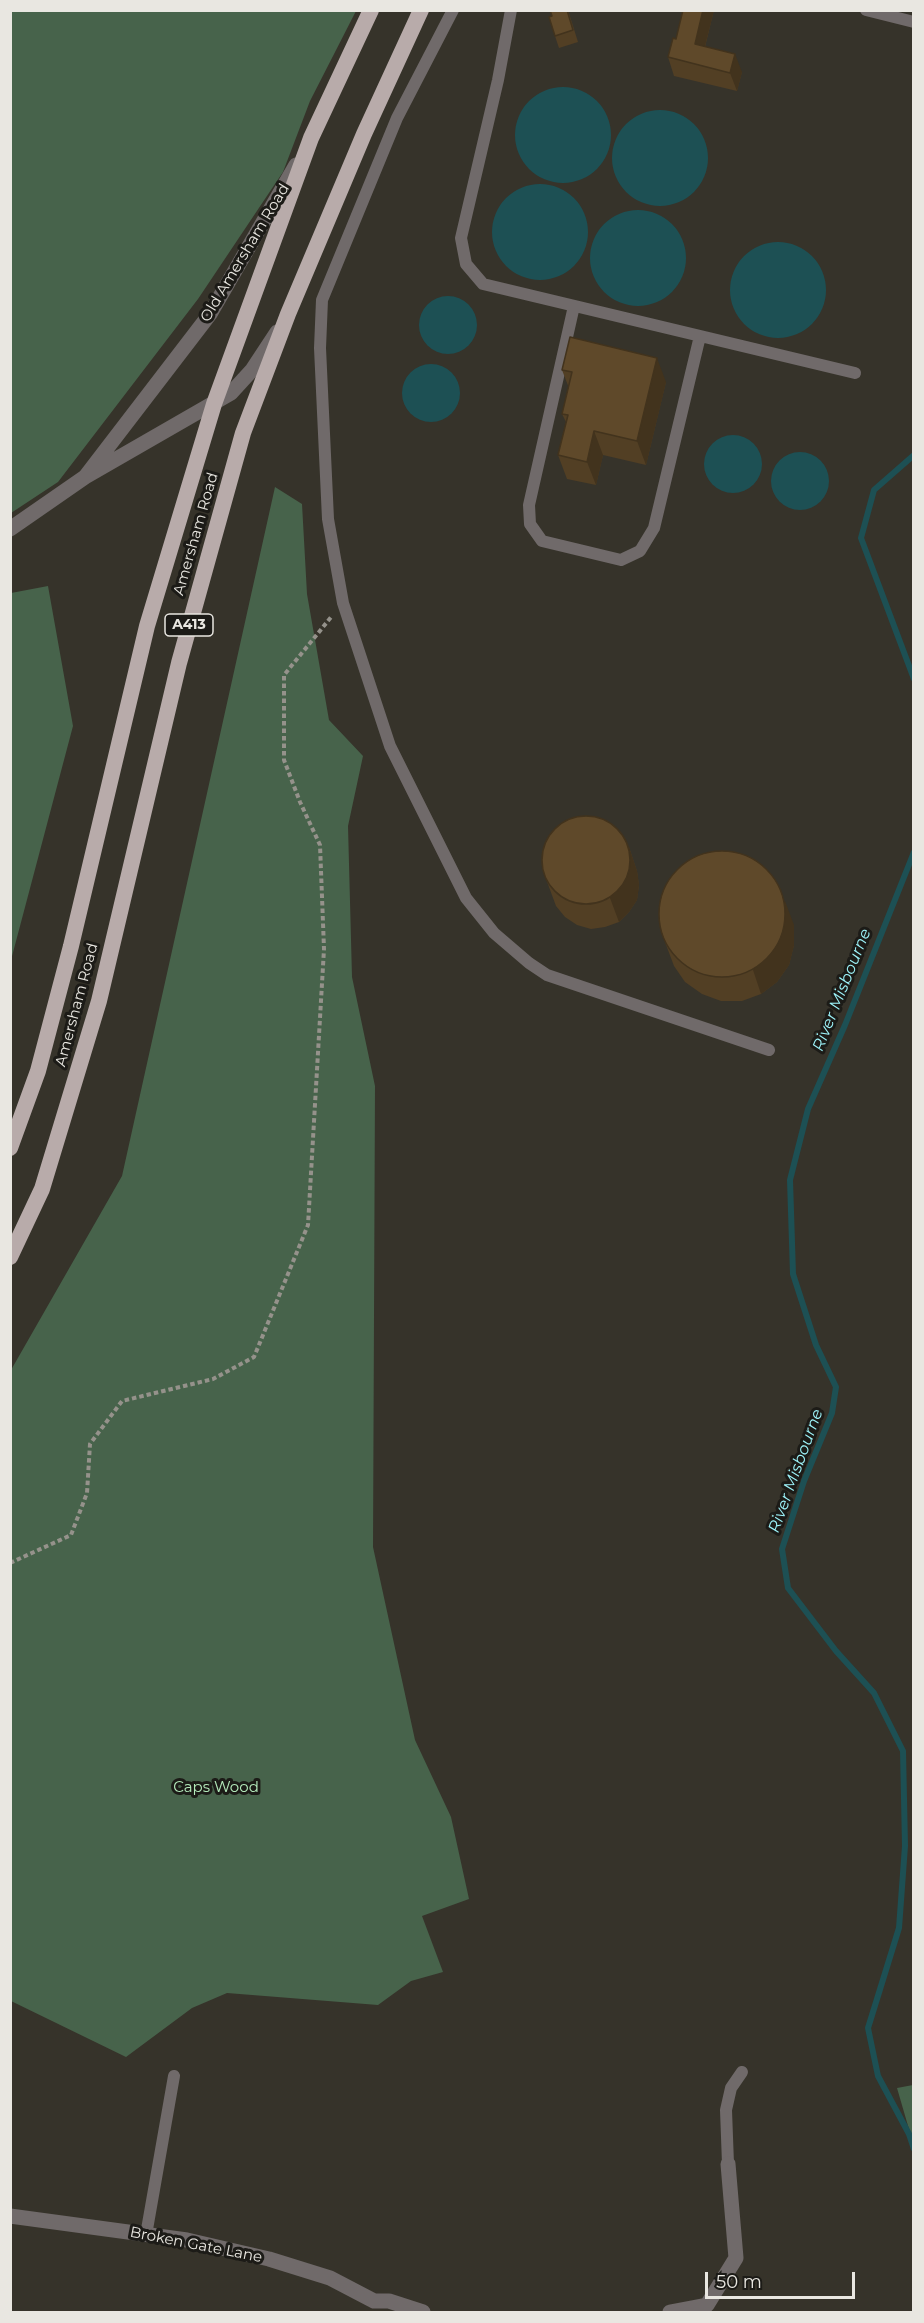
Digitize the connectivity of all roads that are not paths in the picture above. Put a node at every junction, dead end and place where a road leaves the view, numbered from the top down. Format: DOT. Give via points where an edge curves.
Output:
graph roads {
  1 [pos="371,10"];
  2 [pos="421,10"];
  3 [pos="453,10"];
  4 [pos="511,10"];
  5 [pos="866,10"];
  6 [pos="914,22"];
  7 [pos="311,138"];
  8 [pos="574,306"];
  9 [pos="288,314"];
  10 [pos="700,336"];
  11 [pos="855,373"];
  12 [pos="214,404"];
  13 [pos="85,477"];
  14 [pos="10,529"];
  15 [pos="769,1050"];
  16 [pos="10,1148"];
  17 [pos="10,1257"];
  18 [pos="742,2072"];
  19 [pos="174,2076"];
  20 [pos="728,2164"];
  21 [pos="10,2216"];
  22 [pos="146,2235"];
  23 [pos="423,2313"];
  24 [pos="670,2313"];
  1 -- 7 [label="highway, A413"];
  2 -- 9 [label="highway, Amersham Road / A413"];
  3 -- 15 [label="lane" via="397,118 322,300 320,348 328,519 343,603 390,746 466,898 494,933 547,975"];
  4 -- 8 [label="lane" via="461,238 466,264 483,284"];
  5 -- 6 [label="lane"];
  7 -- 12 [label="highway, A413"];
  7 -- 13 [label="street, Old Amersham Road" via="210,314"];
  8 -- 10 [label="lane"];
  8 -- 10 [label="lane" via="528,505 530,524 542,541 621,560 640,552 654,528"];
  9 -- 12 [label="street, Old Amersham Road" via="252,370 231,393"];
  9 -- 17 [label="highway, Amersham Road / A413" via="243,433 179,663 99,1001 42,1189"];
  10 -- 11 [label="lane"];
  12 -- 13 [label="street, Old Amersham Road"];
  12 -- 16 [label="highway, A413" via="147,626 41,1060"];
  13 -- 14 [label="street, Old Amersham Road"];
  18 -- 20 [label="lane" via="731,2088 726,2110"];
  19 -- 22 [label="lane"];
  20 -- 24 [label="street" via="736,2258 707,2305"];
  21 -- 22 [label="street, Broken Gate Lane"];
  22 -- 23 [label="street, Broken Gate Lane" via="269,2259 330,2278 374,2301 389,2301"];
}
